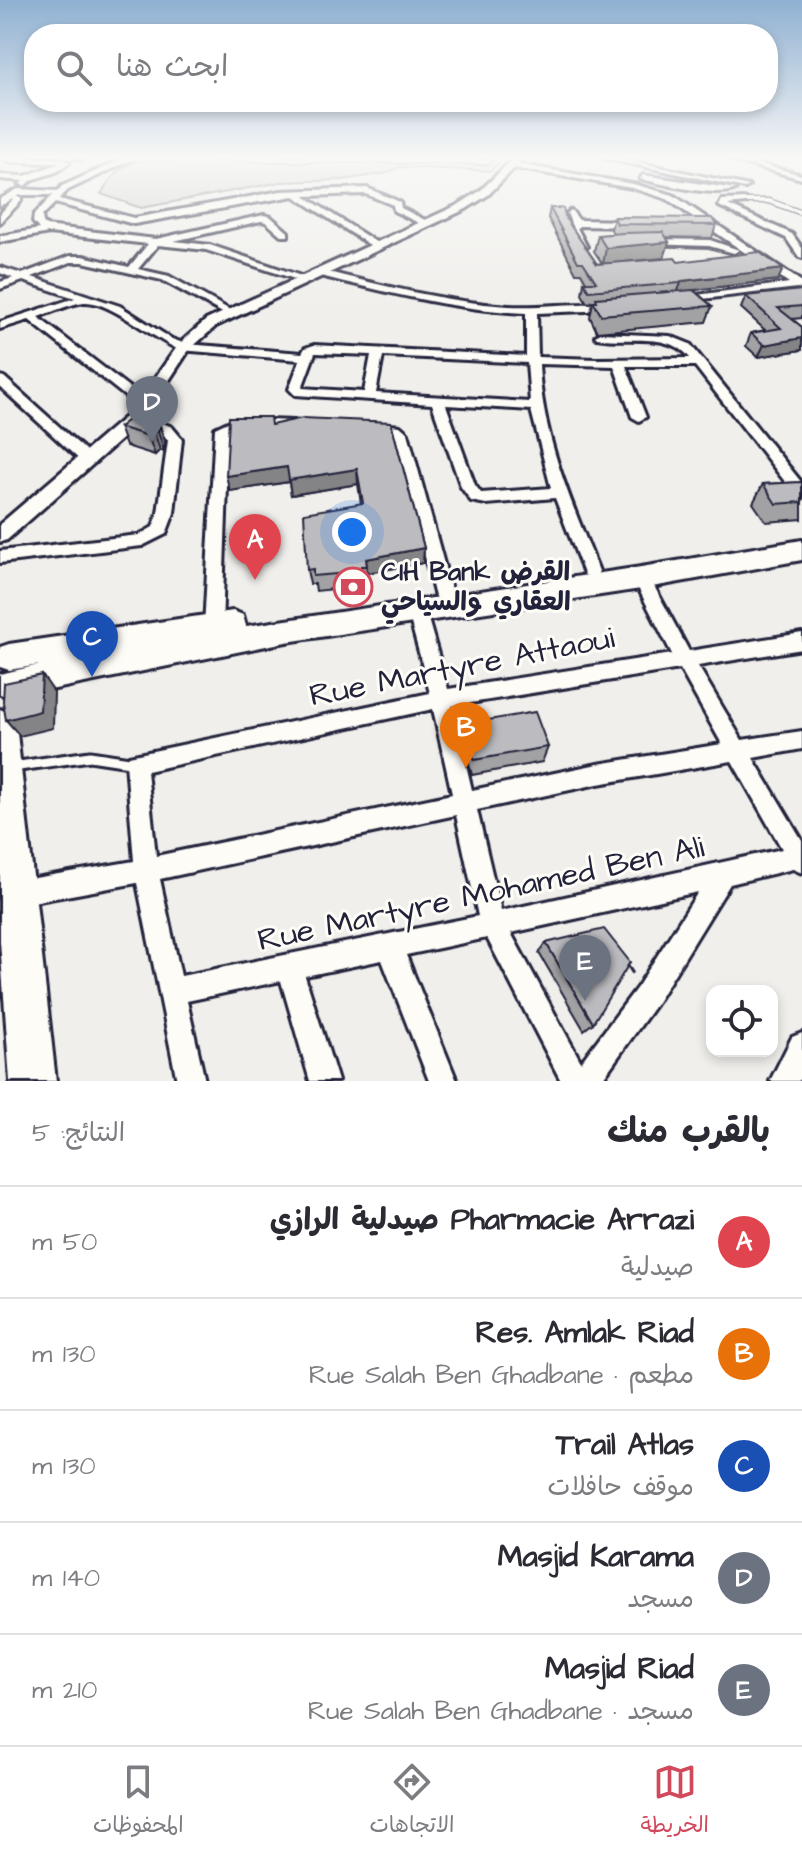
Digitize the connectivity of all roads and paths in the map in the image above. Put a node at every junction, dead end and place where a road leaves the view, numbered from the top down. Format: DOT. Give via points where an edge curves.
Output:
graph roads {
  1 [pos="45,208"];
  2 [pos="94,208"];
  3 [pos="201,208"];
  4 [pos="250,208"];
  5 [pos="319,208"];
  6 [pos="396,208"];
  7 [pos="459,208"];
  8 [pos="686,208"];
  9 [pos="728,208"];
  10 [pos="571,213"];
  11 [pos="263,219"];
  12 [pos="576,223"];
  13 [pos="428,224"];
  14 [pos="644,224"];
  15 [pos="708,224"];
  16 [pos="686,225"];
  17 [pos="48,230"];
  18 [pos="285,234"];
  19 [pos="784,234"];
  20 [pos="0,239"];
  21 [pos="802,239"];
  22 [pos="155,242"];
  23 [pos="632,242"];
  24 [pos="580,243"];
  25 [pos="594,243"];
  26 [pos="376,246"];
  27 [pos="736,253"];
  28 [pos="802,255"];
  29 [pos="592,263"];
  30 [pos="132,269"];
  31 [pos="0,270"];
  32 [pos="312,276"];
  33 [pos="22,280"];
  34 [pos="799,283"];
  35 [pos="0,286"];
  36 [pos="87,298"];
  37 [pos="668,301"];
  38 [pos="618,307"];
  39 [pos="531,310"];
  40 [pos="228,313"];
  41 [pos="30,316"];
  42 [pos="0,326"];
  43 [pos="601,336"];
  44 [pos="184,347"];
  45 [pos="378,352"];
  46 [pos="307,357"];
  47 [pos="534,361"];
  48 [pos="701,362"];
  49 [pos="619,364"];
  50 [pos="0,380"];
  51 [pos="369,397"];
  52 [pos="438,401"];
  53 [pos="536,406"];
  54 [pos="141,410"];
  55 [pos="639,417"];
  56 [pos="315,426"];
  57 [pos="358,427"];
  58 [pos="88,460"];
  59 [pos="559,492"];
  60 [pos="802,493"];
  61 [pos="0,535"];
  62 [pos="802,536"];
  63 [pos="802,550"];
  64 [pos="0,557"];
  65 [pos="591,571"];
  66 [pos="641,578"];
  67 [pos="443,593"];
  68 [pos="417,612"];
  69 [pos="213,627"];
  70 [pos="802,641"];
  71 [pos="684,659"];
  72 [pos="5,672"];
  73 [pos="441,699"];
  74 [pos="0,724"];
  75 [pos="802,740"];
  76 [pos="739,749"];
  77 [pos="136,763"];
  78 [pos="3,768"];
  79 [pos="462,801"];
  80 [pos="801,859"];
  81 [pos="146,870"];
  82 [pos="722,875"];
  83 [pos="7,894"];
  84 [pos="492,923"];
  85 [pos="389,945"];
  86 [pos="622,956"];
  87 [pos="290,967"];
  88 [pos="173,991"];
  89 [pos="647,995"];
  90 [pos="802,1047"];
  91 [pos="33,1081"];
  92 [pos="191,1081"];
  93 [pos="324,1081"];
  94 [pos="443,1081"];
  95 [pos="576,1081"];
  96 [pos="584,1081"];
  97 [pos="784,1081"];
  1 -- 17 [label="street" via="36,219"];
  2 -- 3 [label="street" via="134,221"];
  4 -- 11 [label="street"];
  5 -- 26 [label="street"];
  6 -- 13 [label="street"];
  7 -- 13 [label="street"];
  8 -- 15 [label="street"];
  9 -- 19 [label="street"];
  10 -- 12 [label="street"];
  11 -- 18 [label="street"];
  11 -- 22 [label="street"];
  12 -- 14 [label="street"];
  12 -- 24 [label="street" via="572,226"];
  13 -- 26 [label="street"];
  15 -- 16 [label="street"];
  15 -- 27 [label="street"];
  17 -- 20 [label="street"];
  17 -- 22 [label="street"];
  19 -- 21 [label="street"];
  19 -- 28 [label="street"];
  22 -- 30 [label="street"];
  22 -- 32 [label="street" via="227,252"];
  23 -- 27 [label="street" via="710,243"];
  24 -- 25 [label="street"];
  24 -- 29 [label="street"];
  26 -- 32 [label="street"];
  27 -- 34 [label="street"];
  30 -- 33 [label="street" via="72,258"];
  30 -- 40 [label="street" via="178,283"];
  31 -- 33 [label="street"];
  32 -- 39 [label="street" via="477,307"];
  32 -- 40 [label="street"];
  33 -- 35 [label="street"];
  33 -- 36 [label="street"];
  34 -- 37 [label="street"];
  36 -- 41 [label="street"];
  36 -- 44 [label="street" via="124,311"];
  38 -- 39 [label="street"];
  39 -- 47 [label="street"];
  40 -- 44 [label="street"];
  41 -- 42 [label="street"];
  41 -- 54 [label="street"];
  43 -- 48 [label="street" via="670,339"];
  44 -- 46 [label="street"];
  44 -- 54 [label="street"];
  45 -- 46 [label="street" via="312,349"];
  45 -- 47 [label="street"];
  45 -- 51 [label="street"];
  46 -- 51 [label="street" via="296,391"];
  47 -- 49 [label="street"];
  47 -- 53 [label="street"];
  48 -- 49 [label="street"];
  48 -- 60 [label="street"];
  49 -- 55 [label="street"];
  50 -- 58 [label="street"];
  51 -- 52 [label="street"];
  52 -- 53 [label="street"];
  52 -- 59 [label="street" via="476,497"];
  53 -- 59 [label="street"];
  54 -- 58 [label="street"];
  54 -- 64 [label="street" via="175,439 160,530 142,540"];
  56 -- 69 [label="street" via="234,423 222,428"];
  57 -- 67 [label="street" via="401,433"];
  58 -- 61 [label="street"];
  59 -- 65 [label="street"];
  62 -- 65 [label="main road"];
  63 -- 66 [label="main road"];
  65 -- 67 [label="main road"];
  66 -- 68 [label="main road"];
  66 -- 71 [label="street"];
  67 -- 69 [label="main road"];
  68 -- 72 [label="main road"];
  68 -- 73 [label="street"];
  69 -- 72 [label="main road"];
  70 -- 71 [label="street, Rue Martyre Attaoui"];
  71 -- 73 [label="street, Rue Martyre Attaoui"];
  71 -- 76 [label="street"];
  73 -- 77 [label="street, Rue Martyre Attaoui"];
  73 -- 79 [label="street"];
  74 -- 78 [label="main road"];
  75 -- 76 [label="street"];
  76 -- 79 [label="street"];
  76 -- 80 [label="street"];
  77 -- 78 [label="lane" via="89,754"];
  77 -- 81 [label="street"];
  78 -- 83 [label="main road"];
  79 -- 81 [label="street"];
  79 -- 84 [label="street"];
  80 -- 82 [label="street, Rue Martyre Mohamed Ben Ali"];
  81 -- 83 [label="street"];
  81 -- 88 [label="street"];
  82 -- 84 [label="street, Rue Martyre Mohamed Ben Ali"];
  82 -- 89 [label="street"];
  83 -- 91 [label="main road"];
  84 -- 85 [label="street, Rue Martyre Mohamed Ben Ali"];
  84 -- 95 [label="street"];
  85 -- 87 [label="street, Rue Martyre Mohamed Ben Ali"];
  85 -- 94 [label="street"];
  86 -- 89 [label="path"];
  87 -- 88 [label="street, Rue Martyre Mohamed Ben Ali"];
  87 -- 93 [label="street"];
  88 -- 92 [label="street"];
  89 -- 96 [label="street"];
  90 -- 97 [label="street"];
}
